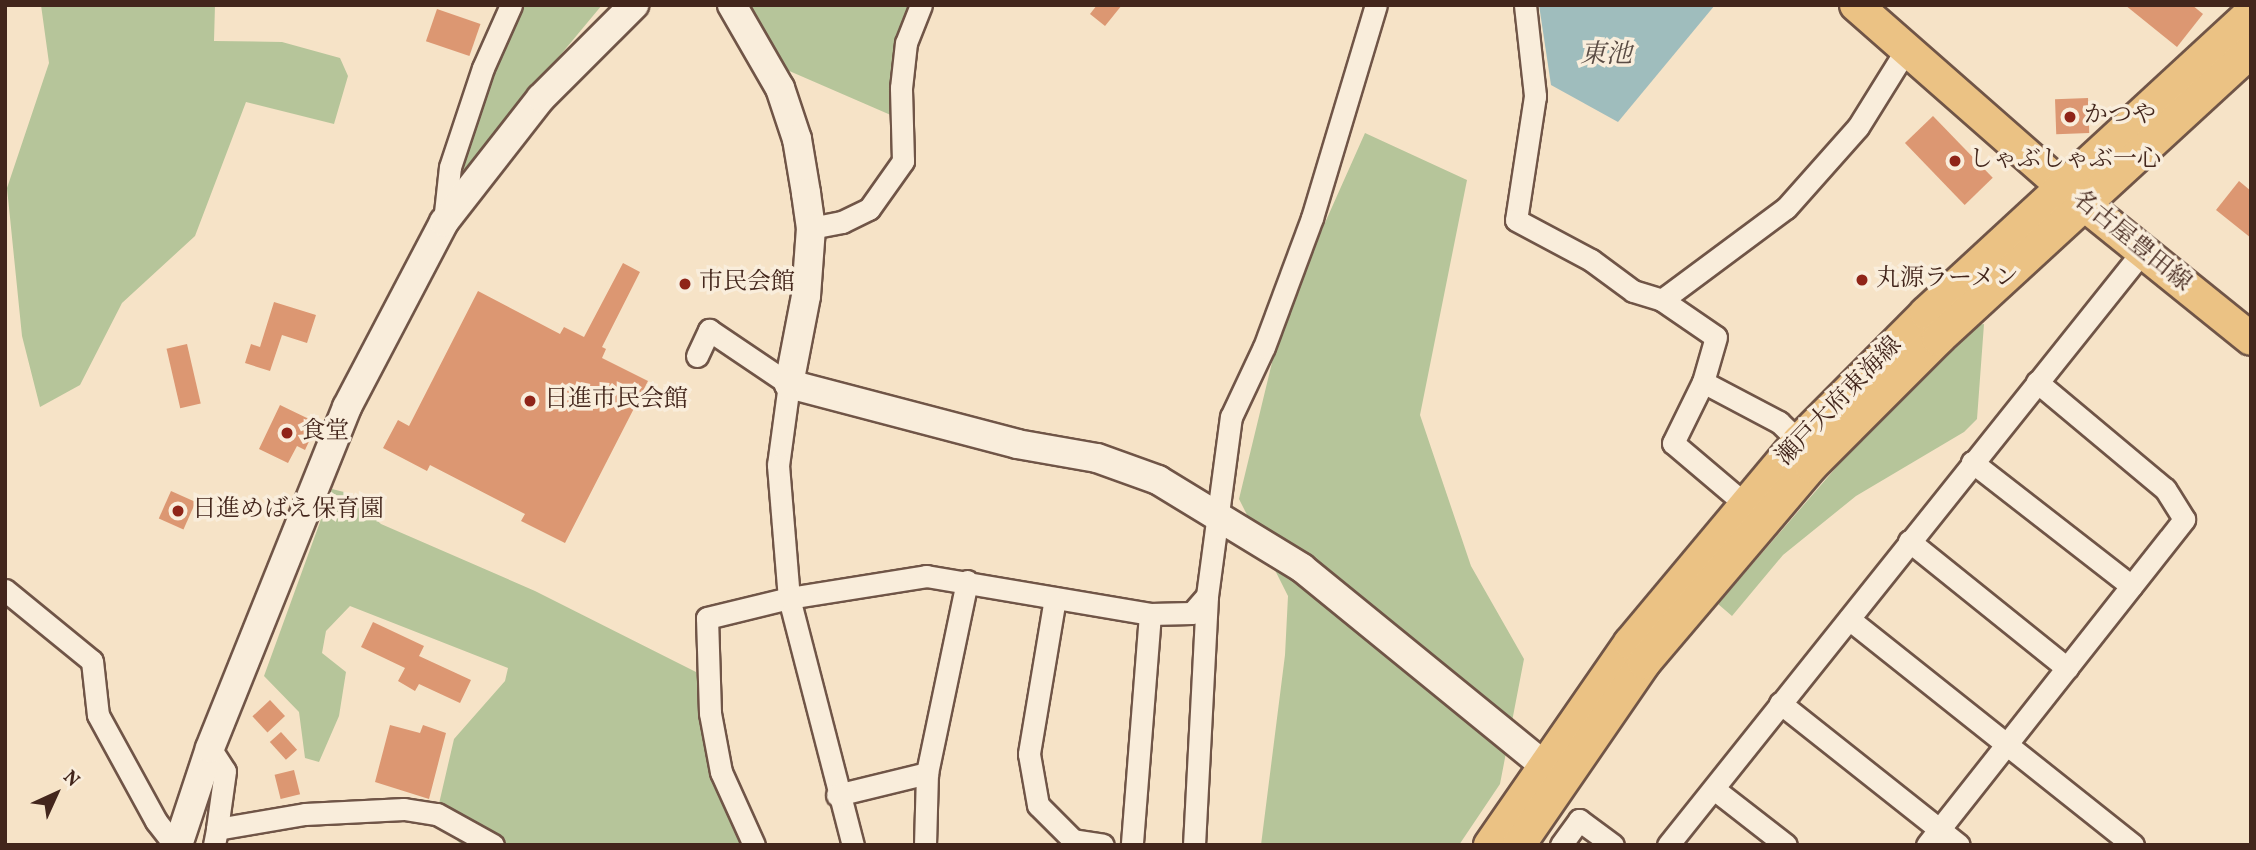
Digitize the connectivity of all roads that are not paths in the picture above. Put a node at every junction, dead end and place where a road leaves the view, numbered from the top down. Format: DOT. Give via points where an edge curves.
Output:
graph roads {
  1 [pos="511,5"];
  2 [pos="634,5"];
  3 [pos="732,5"];
  4 [pos="921,5"];
  5 [pos="1376,5"];
  6 [pos="1525,5"];
  7 [pos="1856,5"];
  8 [pos="2251,13"];
  9 [pos="1906,50"];
  10 [pos="2251,51"];
  11 [pos="2074,196"];
  12 [pos="444,222"];
  13 [pos="811,228"];
  14 [pos="2142,252"];
  15 [pos="1662,300"];
  16 [pos="2251,338"];
  17 [pos="697,356"];
  18 [pos="1703,382"];
  19 [pos="2037,382"];
  20 [pos="789,383"];
  21 [pos="1799,441"];
  22 [pos="1972,462"];
  23 [pos="1745,504"];
  24 [pos="1217,512"];
  25 [pos="1909,541"];
  26 [pos="967,581"];
  27 [pos="2131,586"];
  28 [pos="5,590"];
  29 [pos="1207,596"];
  30 [pos="789,598"];
  31 [pos="1055,598"];
  32 [pos="1150,614"];
  33 [pos="1849,619"];
  34 [pos="2067,668"];
  35 [pos="1780,703"];
  36 [pos="2007,745"];
  37 [pos="210,748"];
  38 [pos="1542,764"];
  39 [pos="928,773"];
  40 [pos="1714,789"];
  41 [pos="837,795"];
  42 [pos="215,837"];
  43 [pos="1933,837"];
  44 [pos="177,845"];
  45 [pos="493,845"];
  46 [pos="754,845"];
  47 [pos="853,845"];
  48 [pos="925,845"];
  49 [pos="1103,845"];
  50 [pos="1132,845"];
  51 [pos="1194,845"];
  52 [pos="1490,845"];
  53 [pos="1519,845"];
  54 [pos="1561,845"];
  55 [pos="1613,845"];
  56 [pos="1668,845"];
  57 [pos="1786,845"];
  58 [pos="1959,845"];
  59 [pos="2133,845"];
  1 -- 12 [label="street" via="483,68 450,167"];
  2 -- 12 [label="street" via="541,98"];
  3 -- 13 [label="street" via="780,88 797,139"];
  4 -- 13 [label="street" via="906,43 901,88 903,161 869,209 842,222"];
  5 -- 24 [label="street" via="1312,218 1264,347 1231,417"];
  6 -- 15 [label="street" via="1535,96 1516,220 1591,260 1633,291"];
  7 -- 9 [label="main road, 名古屋豊田線"];
  8 -- 11 [label="main road, 瀬戸大府東海線"];
  9 -- 11 [label="main road, 名古屋豊田線"];
  9 -- 15 [label="street" via="1858,127 1786,208"];
  10 -- 11 [label="main road, 瀬戸大府東海線"];
  11 -- 14 [label="main road, 名古屋豊田線"];
  11 -- 21 [label="main road, 瀬戸大府東海線" via="1926,313"];
  11 -- 53 [label="main road, 瀬戸大府東海線" via="1760,524 1644,663"];
  12 -- 37 [label="street" via="347,407"];
  13 -- 20 [label="street" via="806,296"];
  14 -- 16 [label="main road, 名古屋豊田線"];
  14 -- 19 [label="street"];
  15 -- 18 [label="street" via="1716,337"];
  17 -- 20 [label="street" via="709,330"];
  18 -- 21 [label="street" via="1779,422"];
  18 -- 23 [label="street" via="1673,443"];
  19 -- 22 [label="street"];
  19 -- 27 [label="street" via="2165,489 2184,519"];
  20 -- 24 [label="street" via="837,400 1017,444 1097,458 1158,480"];
  20 -- 30 [label="street" via="778,465"];
  21 -- 23 [label="main road, 瀬戸大府東海線"];
  22 -- 25 [label="street"];
  22 -- 27 [label="street"];
  23 -- 38 [label="main road, 瀬戸大府東海線" via="1629,643"];
  24 -- 29 [label="street"];
  24 -- 38 [label="street" via="1332,592"];
  25 -- 33 [label="street"];
  25 -- 34 [label="street"];
  26 -- 30 [label="street" via="926,576"];
  26 -- 31 [label="street"];
  26 -- 39 [label="street"];
  27 -- 34 [label="street"];
  28 -- 44 [label="street" via="92,661 98,715 156,821"];
  29 -- 32 [label="street" via="1192,613"];
  29 -- 51 [label="street"];
  30 -- 41 [label="street"];
  30 -- 46 [label="street" via="707,618 710,713 717,749 722,772"];
  31 -- 32 [label="street"];
  31 -- 49 [label="street" via="1029,754 1038,805 1073,840"];
  32 -- 50 [label="street"];
  33 -- 35 [label="street"];
  33 -- 36 [label="street"];
  34 -- 36 [label="street"];
  35 -- 40 [label="street"];
  35 -- 43 [label="street"];
  36 -- 43 [label="street"];
  36 -- 59 [label="street"];
  37 -- 42 [label="street" via="225,771"];
  37 -- 44 [label="street"];
  38 -- 52 [label="main road, 瀬戸大府東海線"];
  39 -- 41 [label="street"];
  39 -- 48 [label="street"];
  40 -- 56 [label="street"];
  40 -- 57 [label="street"];
  41 -- 47 [label="street"];
  42 -- 45 [label="street" via="305,814 404,809 436,814"];
  43 -- 58 [label="street"];
  54 -- 55 [label="street" via="1579,820"];
}
